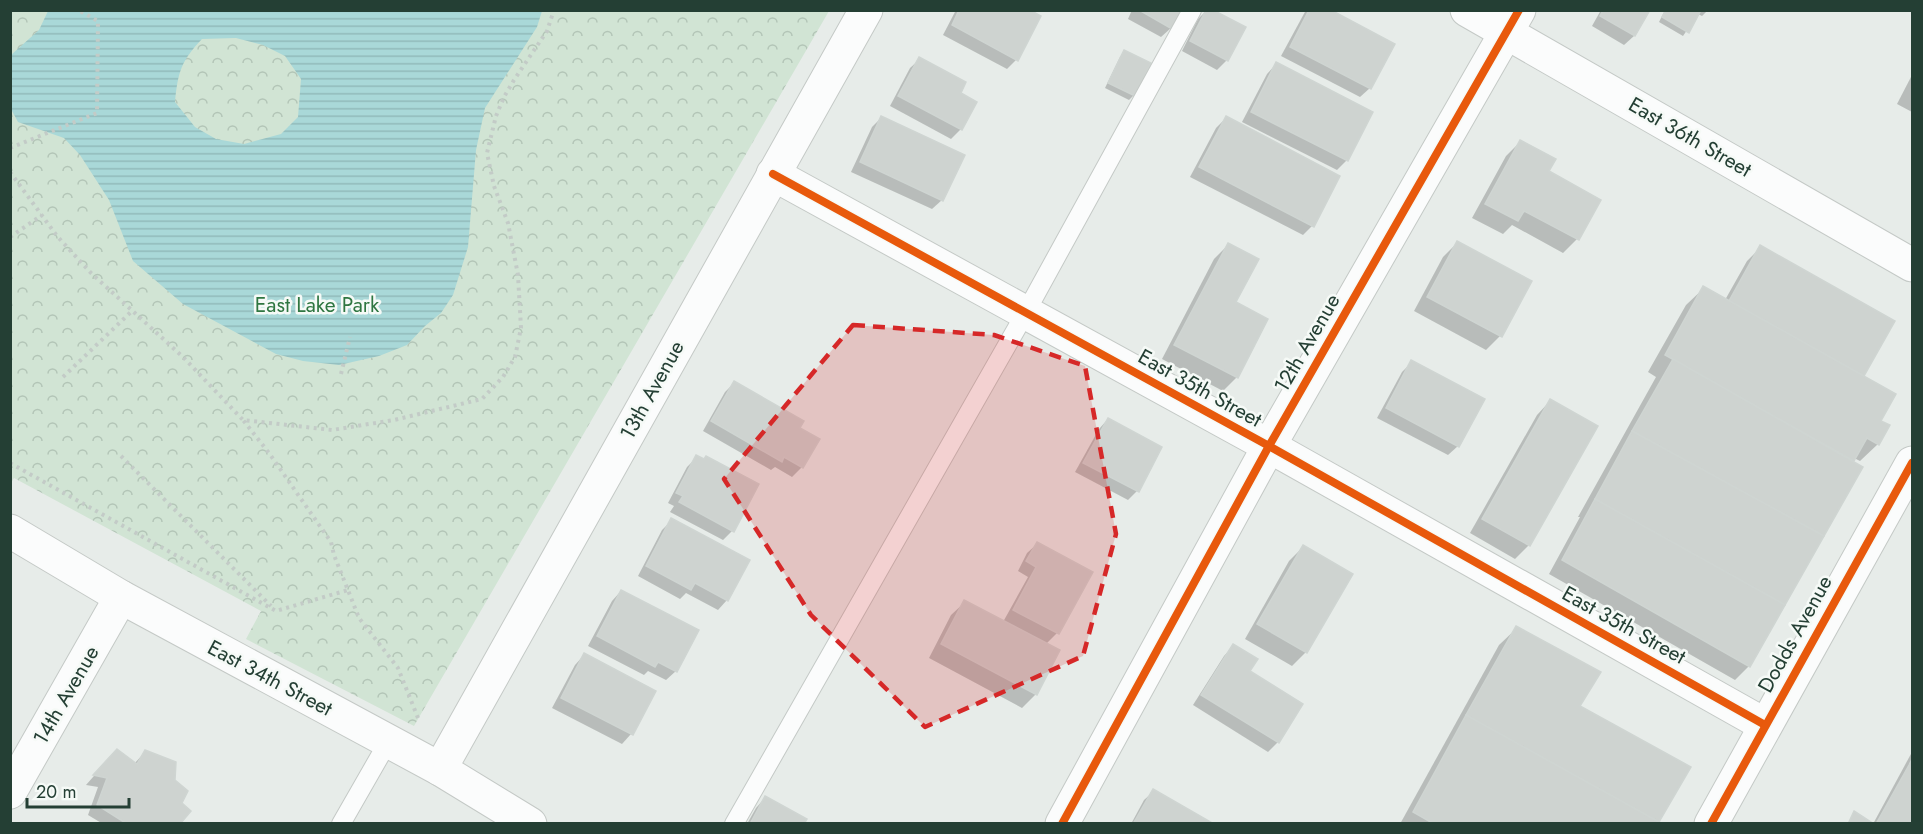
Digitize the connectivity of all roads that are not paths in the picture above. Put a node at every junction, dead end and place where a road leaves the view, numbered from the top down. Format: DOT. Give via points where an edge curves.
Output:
graph roads {
  1 [pos="866,10"];
  2 [pos="1192,10"];
  3 [pos="1467,10"];
  4 [pos="1513,22"];
  5 [pos="773,174"];
  6 [pos="1912,265"];
  7 [pos="1026,312"];
  8 [pos="1269,446"];
  9 [pos="1912,463"];
  10 [pos="10,531"];
  11 [pos="121,597"];
  12 [pos="1765,725"];
  13 [pos="388,742"];
  14 [pos="440,770"];
  15 [pos="10,792"];
  16 [pos="341,824"];
  17 [pos="530,824"];
  18 [pos="734,824"];
  19 [pos="1062,824"];
  20 [pos="1711,824"];
  1 -- 5 [label="street, 13th Avenue"];
  2 -- 7 [label="lane"];
  3 -- 4 [label="street, East 36th Street"];
  4 -- 6 [label="street, East 36th Street"];
  4 -- 8 [label="street, 12th Avenue"];
  5 -- 7 [label="street, East 35th Street"];
  5 -- 14 [label="street, 13th Avenue"];
  7 -- 8 [label="street, East 35th Street"];
  7 -- 18 [label="lane"];
  8 -- 12 [label="street, East 35th Street"];
  8 -- 19 [label="street, 12th Avenue"];
  9 -- 12 [label="street, Dodds Avenue"];
  10 -- 11 [label="street, East 34th Street"];
  11 -- 13 [label="street, East 34th Street"];
  11 -- 15 [label="street, 14th Avenue"];
  12 -- 20 [label="street, Dodds Avenue"];
  13 -- 14 [label="street, East 34th Street"];
  13 -- 16 [label="lane"];
  14 -- 17 [label="street, East 34th Street"];
}
